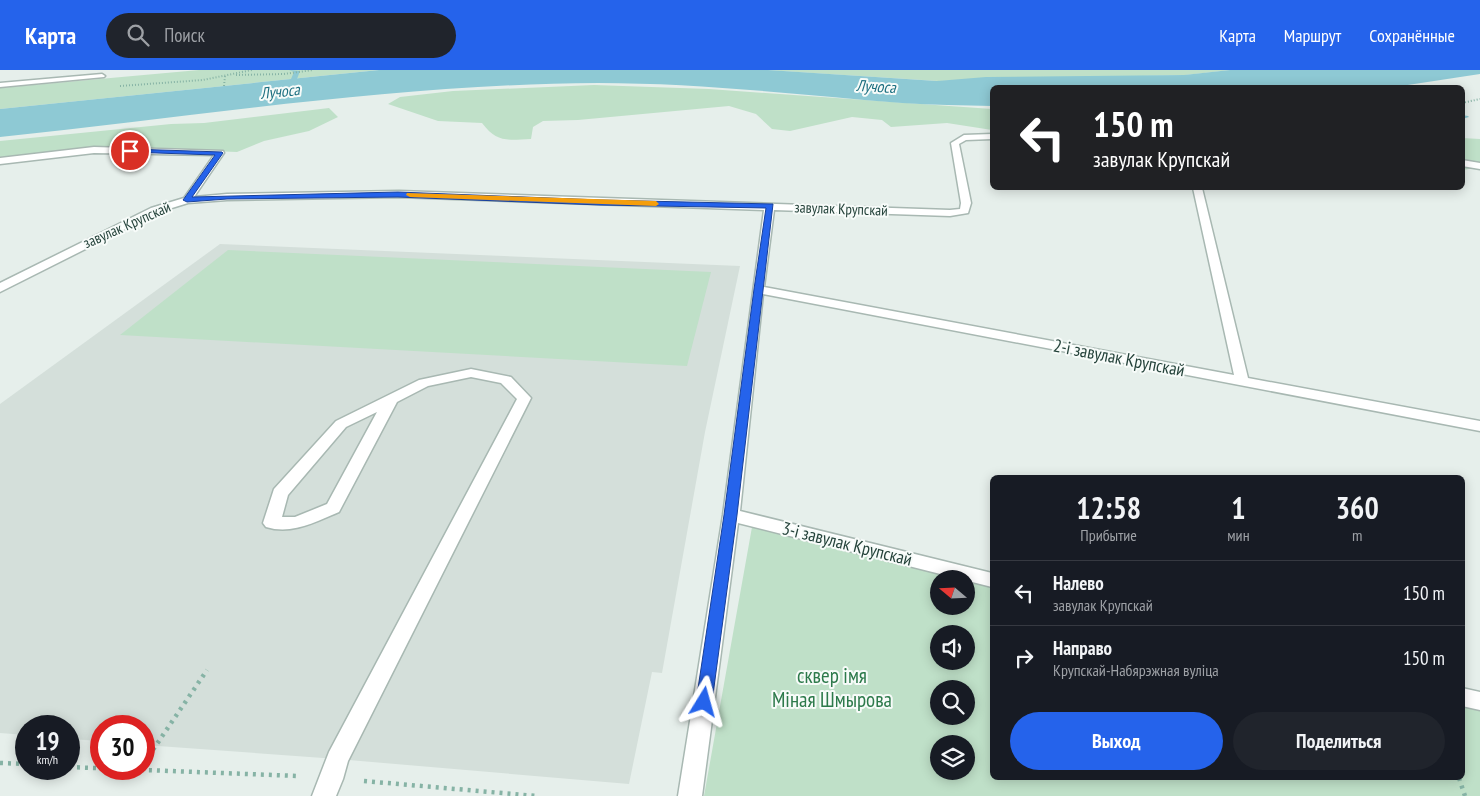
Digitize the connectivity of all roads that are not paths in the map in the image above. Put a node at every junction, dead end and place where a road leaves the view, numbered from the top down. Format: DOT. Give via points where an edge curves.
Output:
graph roads {
  1 [pos="102,76"];
  2 [pos="0,85"];
  3 [pos="990,137"];
  4 [pos="0,161"];
  5 [pos="1465,164"];
  6 [pos="1480,166"];
  7 [pos="1198,190"];
  8 [pos="187,200"];
  9 [pos="770,206"];
  10 [pos="0,288"];
  11 [pos="758,289"];
  12 [pos="1242,382"];
  13 [pos="392,398"];
  14 [pos="1480,426"];
  15 [pos="731,515"];
  16 [pos="990,580"];
  17 [pos="1465,698"];
  18 [pos="1480,701"];
  19 [pos="324,796"];
  20 [pos="690,796"];
  1 -- 2 [label="street"];
  3 -- 9 [label="street, завулак Крупскай" via="964,138 955,143 966,203 964,210 950,213"];
  4 -- 8 [label="street" via="94,150 220,153"];
  5 -- 6 [label="street"];
  7 -- 12 [label="street"];
  8 -- 9 [label="street, завулак Крупскай" via="398,194"];
  8 -- 10 [label="street, завулак Крупскай" via="155,210"];
  9 -- 11 [label="street"];
  11 -- 12 [label="street, 2-і завулак Крупскай"];
  11 -- 15 [label="street"];
  12 -- 14 [label="street, 2-і завулак Крупскай"];
  13 -- 13 [label="street" via="333,508 296,523 272,523 280,493 342,424"];
  13 -- 19 [label="street" via="424,383 471,374 506,380 524,398 337,758"];
  15 -- 16 [label="street, 3-і завулак Крупскай"];
  15 -- 20 [label="street"];
  17 -- 18 [label="street"];
}
